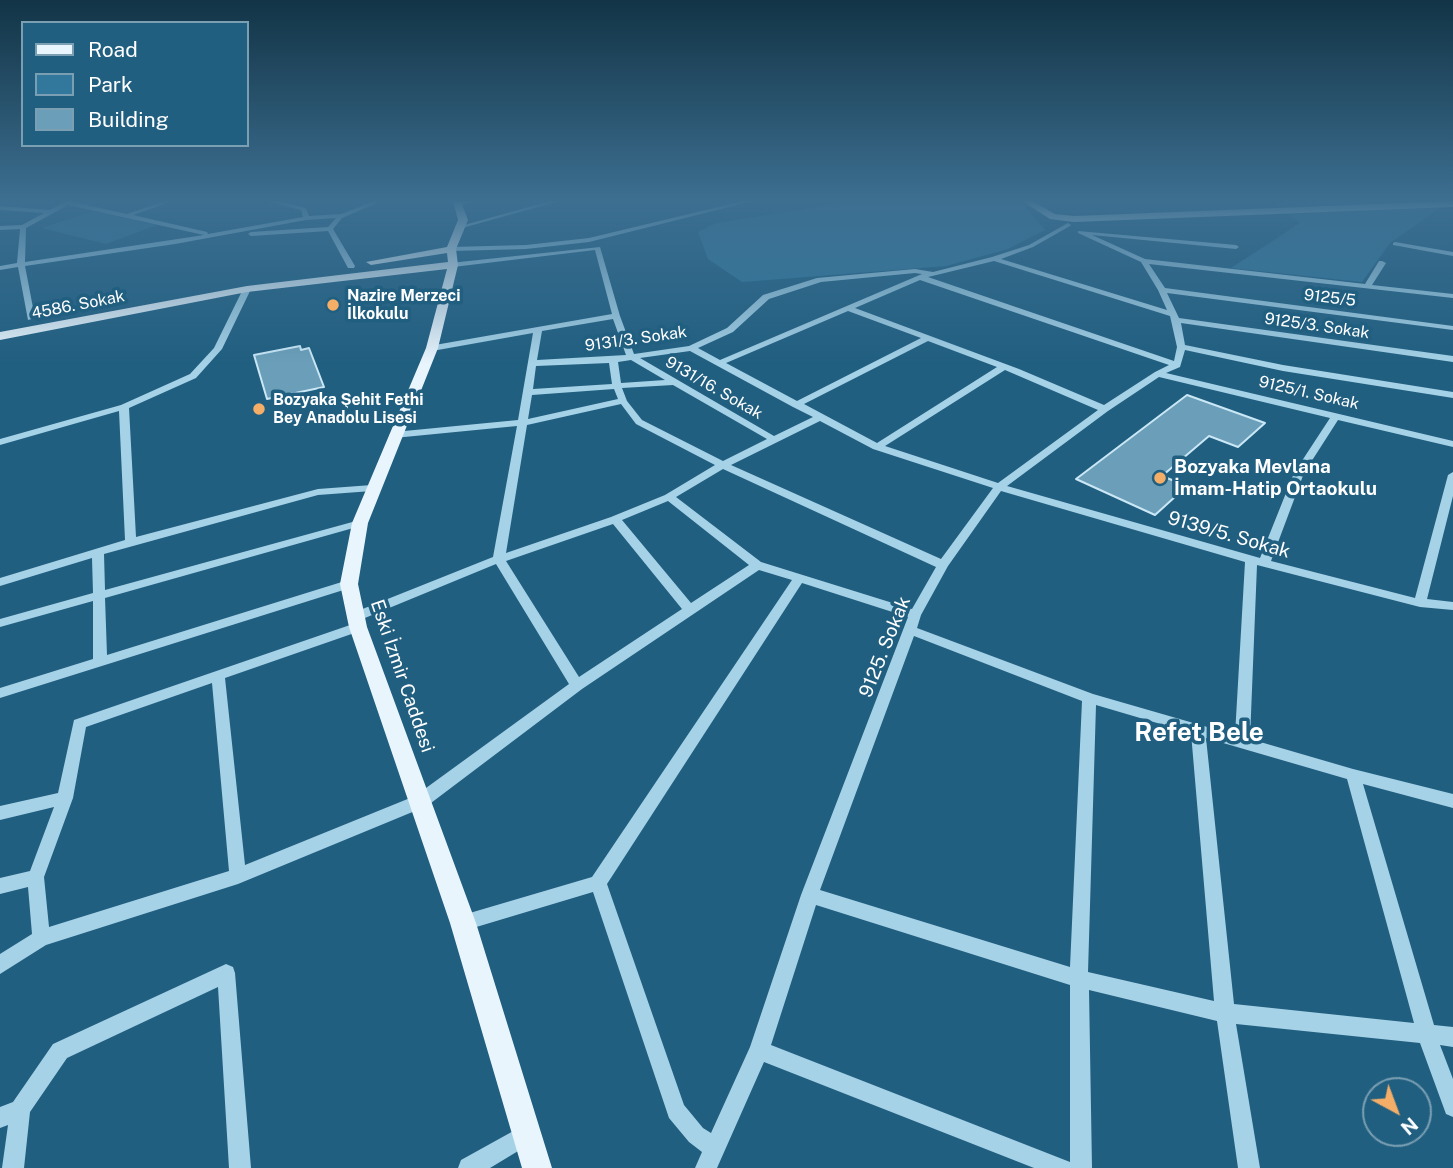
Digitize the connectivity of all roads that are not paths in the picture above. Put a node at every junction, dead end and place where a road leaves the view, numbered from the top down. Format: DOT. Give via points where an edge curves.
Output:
graph roads {
  1 [pos="21,256"];
  2 [pos="82,256"];
  3 [pos="345,256"];
  4 [pos="463,256"];
  5 [pos="463,256"];
  6 [pos="476,256"];
  7 [pos="600,256"];
  8 [pos="1004,256"];
  9 [pos="1132,256"];
  10 [pos="452,257"];
  11 [pos="994,259"];
  12 [pos="1144,261"];
  13 [pos="1382,263"];
  14 [pos="20,264"];
  15 [pos="351,266"];
  16 [pos="0,268"];
  17 [pos="933,274"];
  18 [pos="920,278"];
  19 [pos="1368,285"];
  20 [pos="247,289"];
  21 [pos="1162,290"];
  22 [pos="1453,296"];
  23 [pos="848,308"];
  24 [pos="616,316"];
  25 [pos="1174,317"];
  26 [pos="31,318"];
  27 [pos="0,324"];
  28 [pos="1453,328"];
  29 [pos="538,330"];
  30 [pos="0,336"];
  31 [pos="926,338"];
  32 [pos="1181,347"];
  33 [pos="432,348"];
  34 [pos="691,348"];
  35 [pos="630,356"];
  36 [pos="1453,359"];
  37 [pos="613,360"];
  38 [pos="722,362"];
  39 [pos="534,363"];
  40 [pos="1177,365"];
  41 [pos="1003,367"];
  42 [pos="1158,374"];
  43 [pos="674,382"];
  44 [pos="617,386"];
  45 [pos="528,392"];
  46 [pos="1453,395"];
  47 [pos="623,401"];
  48 [pos="796,405"];
  49 [pos="124,407"];
  50 [pos="1105,410"];
  51 [pos="820,416"];
  52 [pos="1336,416"];
  53 [pos="522,423"];
  54 [pos="394,435"];
  55 [pos="773,439"];
  56 [pos="0,442"];
  57 [pos="1453,444"];
  58 [pos="877,447"];
  59 [pos="723,465"];
  60 [pos="1453,475"];
  61 [pos="999,487"];
  62 [pos="372,488"];
  63 [pos="668,497"];
  64 [pos="615,519"];
  65 [pos="360,523"];
  66 [pos="1439,531"];
  67 [pos="1453,532"];
  68 [pos="131,542"];
  69 [pos="98,553"];
  70 [pos="499,559"];
  71 [pos="1257,562"];
  72 [pos="757,565"];
  73 [pos="943,565"];
  74 [pos="799,579"];
  75 [pos="0,582"];
  76 [pos="349,583"];
  77 [pos="99,595"];
  78 [pos="1420,603"];
  79 [pos="1453,606"];
  80 [pos="690,610"];
  81 [pos="915,615"];
  82 [pos="356,622"];
  83 [pos="0,623"];
  84 [pos="910,630"];
  85 [pos="100,661"];
  86 [pos="218,676"];
  87 [pos="577,685"];
  88 [pos="0,693"];
  89 [pos="1089,698"];
  90 [pos="1198,729"];
  91 [pos="1242,742"];
  92 [pos="1353,775"];
  93 [pos="65,798"];
  94 [pos="421,801"];
  95 [pos="1453,801"];
  96 [pos="0,813"];
  97 [pos="238,876"];
  98 [pos="36,877"];
  99 [pos="598,883"];
  100 [pos="0,886"];
  101 [pos="810,895"];
  102 [pos="463,923"];
  103 [pos="41,938"];
  104 [pos="0,965"];
  105 [pos="1079,979"];
  106 [pos="1225,1013"];
  107 [pos="1427,1036"];
  108 [pos="1453,1037"];
  109 [pos="759,1050"];
  110 [pos="1453,1107"];
  111 [pos="19,1109"];
  112 [pos="0,1118"];
  113 [pos="526,1135"];
  114 [pos="715,1148"];
  115 [pos="13,1168"];
  116 [pos="240,1168"];
  117 [pos="469,1168"];
  118 [pos="537,1168"];
  119 [pos="706,1168"];
  120 [pos="1062,1168"];
  121 [pos="1082,1168"];
  122 [pos="1249,1168"];
  1 -- 14 [label="street"];
  2 -- 14 [label="street"];
  3 -- 15 [label="street"];
  4 -- 10 [label="street"];
  5 -- 10 [label="street"];
  6 -- 10 [label="street"];
  7 -- 24 [label="street"];
  8 -- 11 [label="street"];
  9 -- 12 [label="street"];
  10 -- 15 [label="main road, 4586. Sokak"];
  10 -- 20 [label="main road, 4586. Sokak"];
  10 -- 33 [label="main road, Eski İzmir Caddesi"];
  11 -- 17 [label="street"];
  11 -- 25 [label="street"];
  12 -- 19 [label="street"];
  12 -- 21 [label="street"];
  13 -- 19 [label="street"];
  14 -- 16 [label="street"];
  14 -- 26 [label="street"];
  15 -- 26 [label="main road, 4586. Sokak"];
  17 -- 18 [label="street"];
  17 -- 34 [label="street, 9131/3. Sokak" via="915,271 799,286 766,297 730,330"];
  18 -- 23 [label="street"];
  18 -- 40 [label="street"];
  19 -- 22 [label="street"];
  20 -- 30 [label="main road, 4586. Sokak"];
  20 -- 49 [label="street" via="218,349 193,376"];
  21 -- 25 [label="street"];
  21 -- 28 [label="street, 9125/5"];
  23 -- 31 [label="street"];
  23 -- 38 [label="street"];
  24 -- 29 [label="street"];
  24 -- 35 [label="street"];
  25 -- 32 [label="street"];
  25 -- 36 [label="street, 9125/3. Sokak"];
  26 -- 27 [label="main road, 4586. Sokak"];
  29 -- 33 [label="street"];
  29 -- 39 [label="street"];
  31 -- 41 [label="street"];
  31 -- 48 [label="street"];
  32 -- 40 [label="street"];
  32 -- 46 [label="street"];
  33 -- 54 [label="main road, Eski İzmir Caddesi"];
  34 -- 35 [label="street, 9131/3. Sokak"];
  34 -- 38 [label="street"];
  35 -- 37 [label="street, 9131/3. Sokak"];
  35 -- 43 [label="street, 9131/16. Sokak"];
  37 -- 39 [label="street, 9131/3. Sokak"];
  37 -- 44 [label="street"];
  38 -- 48 [label="street"];
  39 -- 45 [label="street"];
  40 -- 42 [label="street, 9125. Sokak"];
  41 -- 50 [label="street"];
  41 -- 58 [label="street"];
  42 -- 50 [label="street, 9125. Sokak"];
  42 -- 52 [label="street, 9125/1. Sokak"];
  43 -- 44 [label="street"];
  43 -- 55 [label="street, 9131/16. Sokak"];
  44 -- 45 [label="street"];
  44 -- 47 [label="street"];
  45 -- 53 [label="street"];
  47 -- 53 [label="street"];
  47 -- 59 [label="street" via="639,422"];
  48 -- 51 [label="street"];
  49 -- 56 [label="street"];
  49 -- 68 [label="street"];
  50 -- 61 [label="street, 9125. Sokak"];
  51 -- 55 [label="street"];
  51 -- 58 [label="street"];
  52 -- 57 [label="street, 9125/1. Sokak"];
  52 -- 71 [label="street" via="1299,473"];
  53 -- 54 [label="street"];
  53 -- 70 [label="street"];
  54 -- 62 [label="main road, Eski İzmir Caddesi"];
  55 -- 59 [label="street"];
  58 -- 61 [label="street"];
  59 -- 63 [label="street"];
  59 -- 73 [label="street"];
  60 -- 66 [label="street"];
  61 -- 71 [label="street, 9139/5. Sokak"];
  61 -- 73 [label="street, 9125. Sokak"];
  62 -- 65 [label="main road, Eski İzmir Caddesi"];
  62 -- 68 [label="street" via="318,492"];
  63 -- 64 [label="street"];
  63 -- 72 [label="street"];
  64 -- 70 [label="street"];
  64 -- 80 [label="street"];
  65 -- 76 [label="main road, Eski İzmir Caddesi"];
  65 -- 77 [label="street"];
  66 -- 67 [label="street"];
  66 -- 78 [label="street"];
  68 -- 69 [label="street"];
  69 -- 75 [label="street"];
  69 -- 77 [label="street"];
  70 -- 82 [label="street"];
  70 -- 87 [label="street"];
  71 -- 78 [label="street, 9139/5. Sokak"];
  71 -- 91 [label="street"];
  72 -- 74 [label="street"];
  72 -- 80 [label="street"];
  73 -- 81 [label="street, 9125. Sokak"];
  74 -- 81 [label="street"];
  74 -- 99 [label="street"];
  76 -- 82 [label="main road, Eski İzmir Caddesi"];
  76 -- 85 [label="street"];
  77 -- 83 [label="street"];
  77 -- 85 [label="street"];
  78 -- 79 [label="street, 9139/5. Sokak"];
  80 -- 87 [label="street"];
  81 -- 84 [label="street, 9125. Sokak"];
  82 -- 86 [label="street"];
  82 -- 94 [label="main road, Eski İzmir Caddesi"];
  84 -- 89 [label="street"];
  84 -- 101 [label="street, 9125. Sokak"];
  85 -- 88 [label="street"];
  86 -- 93 [label="street" via="79,724"];
  86 -- 97 [label="street"];
  87 -- 94 [label="street"];
  89 -- 90 [label="street"];
  89 -- 105 [label="street"];
  90 -- 91 [label="street"];
  90 -- 106 [label="street"];
  91 -- 92 [label="street"];
  92 -- 95 [label="street"];
  92 -- 107 [label="street"];
  93 -- 96 [label="street"];
  93 -- 98 [label="street"];
  94 -- 97 [label="street"];
  94 -- 102 [label="main road, Eski İzmir Caddesi"];
  97 -- 103 [label="street"];
  98 -- 100 [label="street"];
  98 -- 103 [label="street"];
  99 -- 102 [label="street"];
  99 -- 114 [label="street" via="676,1111 696,1135"];
  101 -- 105 [label="street"];
  101 -- 109 [label="street, 9125. Sokak"];
  102 -- 113 [label="main road, Eski İzmir Caddesi"];
  103 -- 104 [label="street"];
  105 -- 106 [label="street"];
  105 -- 121 [label="street"];
  106 -- 107 [label="street"];
  106 -- 122 [label="street"];
  107 -- 108 [label="street"];
  107 -- 110 [label="street"];
  109 -- 114 [label="street, 9125. Sokak"];
  109 -- 120 [label="street"];
  111 -- 112 [label="street"];
  111 -- 115 [label="street"];
  111 -- 116 [label="street" via="60,1051 226,973"];
  113 -- 117 [label="street"];
  113 -- 118 [label="main road, Eski İzmir Caddesi"];
  114 -- 119 [label="street, 9125. Sokak"];
}
